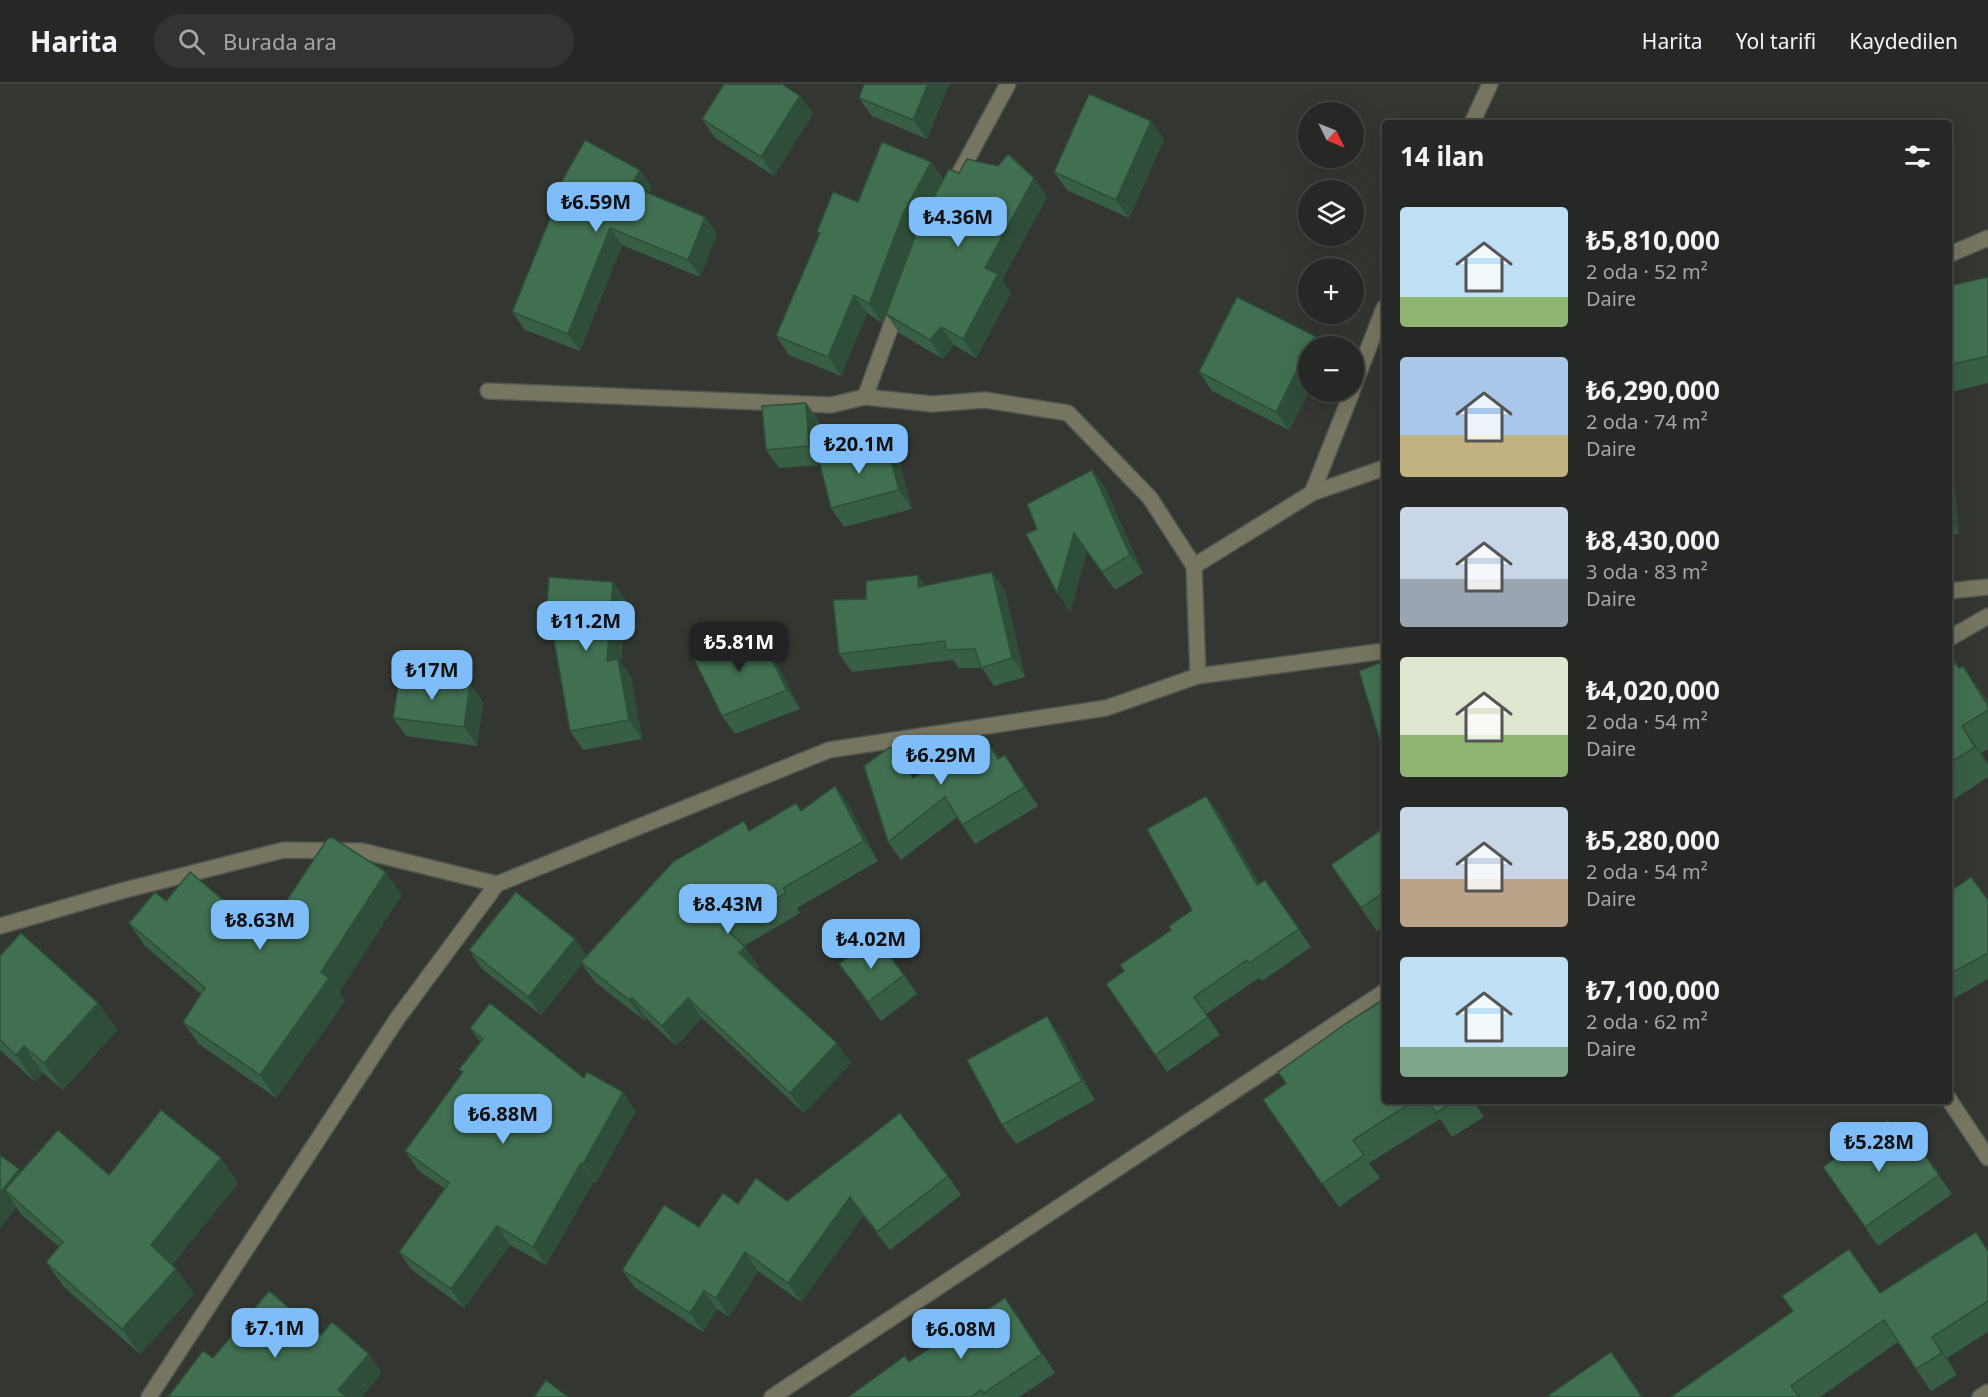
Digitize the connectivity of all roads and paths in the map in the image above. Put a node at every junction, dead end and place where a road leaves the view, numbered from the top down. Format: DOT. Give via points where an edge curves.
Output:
graph roads {
  1 [pos="1008,84"];
  2 [pos="1490,84"];
  3 [pos="1473,120"];
  4 [pos="947,195"];
  5 [pos="1988,238"];
  6 [pos="1952,253"];
  7 [pos="905,290"];
  8 [pos="1382,313"];
  9 [pos="1364,359"];
  10 [pos="488,391"];
  11 [pos="865,397"];
  12 [pos="1347,402"];
  13 [pos="1382,469"];
  14 [pos="1312,493"];
  15 [pos="1194,566"];
  16 [pos="1988,587"];
  17 [pos="1952,591"];
  18 [pos="1988,616"];
  19 [pos="1952,637"];
  20 [pos="1382,651"];
  21 [pos="1198,676"];
  22 [pos="497,884"];
  23 [pos="0,926"];
  24 [pos="1382,993"];
  25 [pos="1952,1104"];
  26 [pos="1988,1158"];
  27 [pos="1988,1392"];
  28 [pos="149,1397"];
  29 [pos="772,1397"];
  30 [pos="1980,1397"];
  1 -- 4 [label="street"];
  2 -- 3 [label="street"];
  5 -- 6 [label="street"];
  7 -- 11 [label="street"];
  8 -- 9 [label="street"];
  10 -- 11 [label="street" via="831,405"];
  11 -- 15 [label="street" via="932,404 985,400 1068,413 1150,498"];
  12 -- 14 [label="street"];
  13 -- 14 [label="street"];
  14 -- 15 [label="street"];
  15 -- 21 [label="street"];
  16 -- 17 [label="street"];
  18 -- 19 [label="street"];
  20 -- 21 [label="street"];
  21 -- 22 [label="street" via="1106,708 829,750"];
  22 -- 23 [label="street" via="362,851 284,850"];
  22 -- 28 [label="street" via="397,1019"];
  24 -- 29 [label="street"];
  25 -- 26 [label="street"];
  27 -- 30 [label="street"];
}
